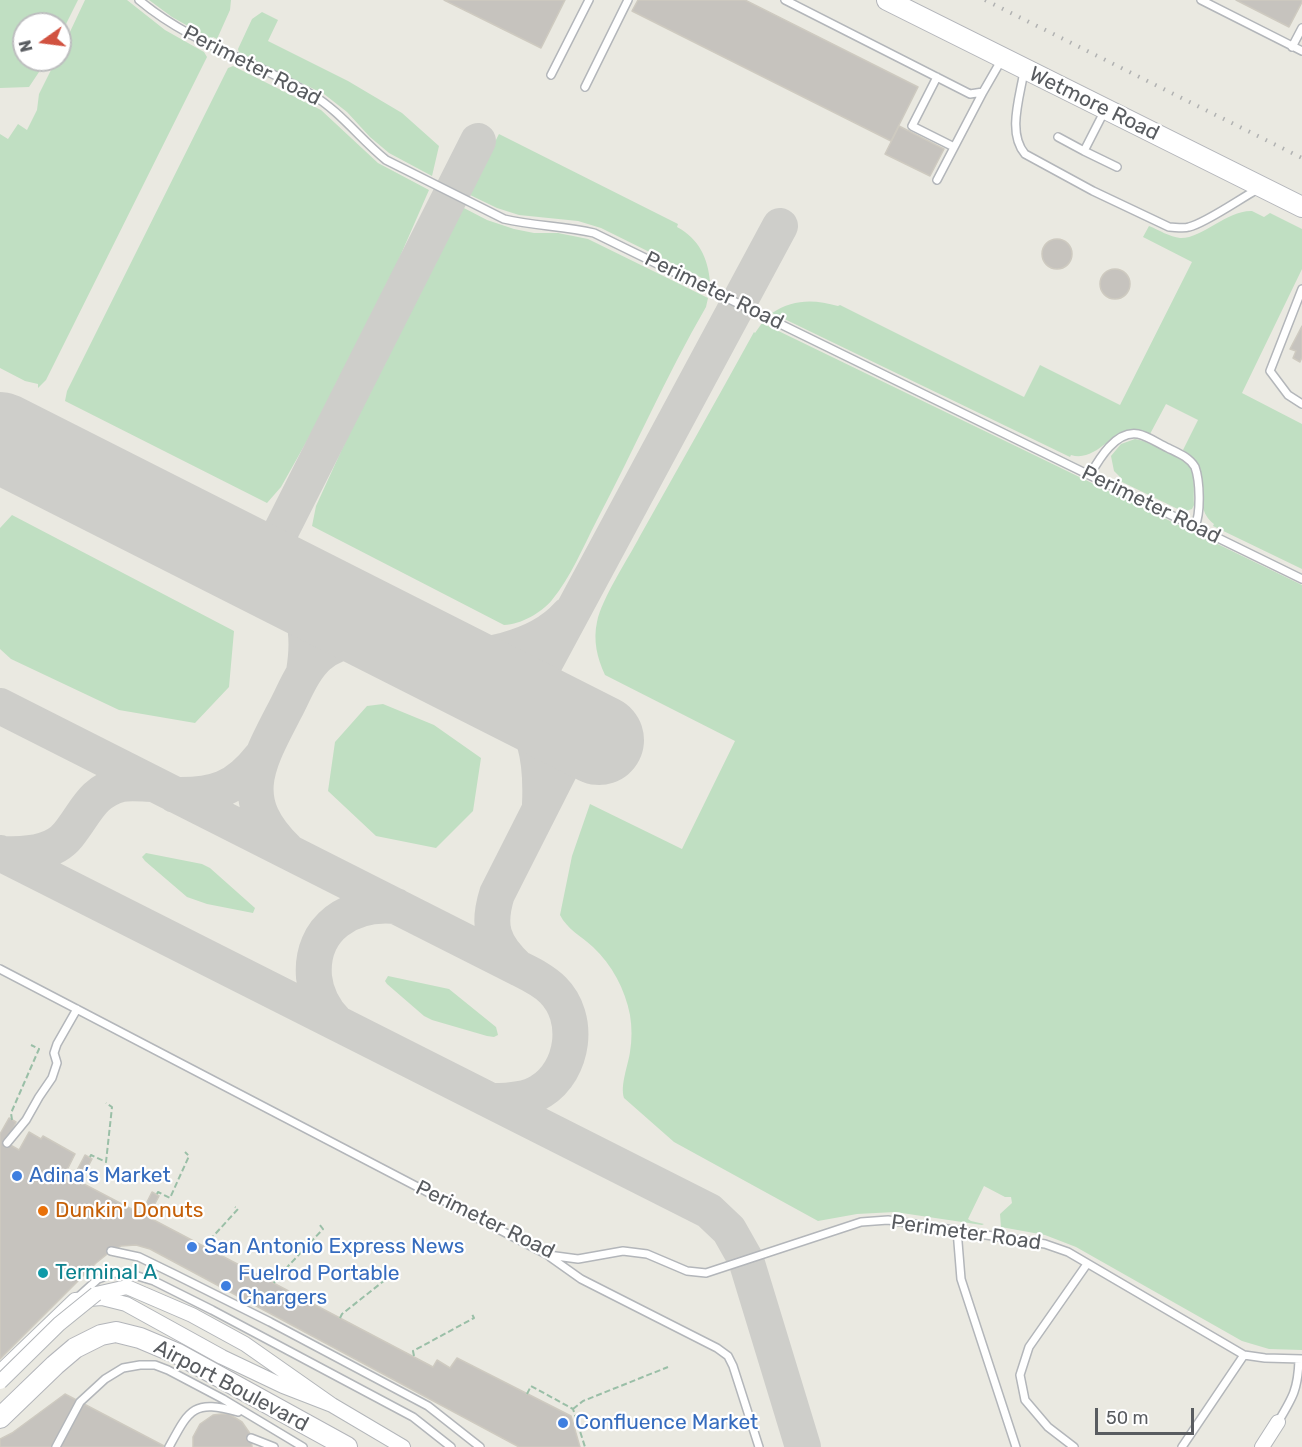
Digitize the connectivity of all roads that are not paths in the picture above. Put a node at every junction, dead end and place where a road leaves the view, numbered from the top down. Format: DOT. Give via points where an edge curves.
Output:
graph roads {
  1 [pos="139,0"];
  2 [pos="589,0"];
  3 [pos="628,0"];
  4 [pos="785,0"];
  5 [pos="887,0"];
  6 [pos="1201,0"];
  7 [pos="1302,28"];
  8 [pos="1292,47"];
  9 [pos="1302,51"];
  10 [pos="1002,58"];
  11 [pos="1025,69"];
  12 [pos="551,75"];
  13 [pos="937,76"];
  14 [pos="585,87"];
  15 [pos="983,92"];
  16 [pos="1105,109"];
  17 [pos="1058,137"];
  18 [pos="954,147"];
  19 [pos="1084,150"];
  20 [pos="1117,167"];
  21 [pos="937,180"];
  22 [pos="1261,187"];
  23 [pos="1302,207"];
  24 [pos="1302,289"];
  25 [pos="1302,404"];
  26 [pos="1090,475"];
  27 [pos="1195,526"];
  28 [pos="1302,579"];
  29 [pos="0,969"];
  30 [pos="76,1009"];
  31 [pos="7,1143"];
  32 [pos="957,1230"];
  33 [pos="111,1251"];
  34 [pos="548,1255"];
  35 [pos="1087,1264"];
  36 [pos="75,1300"];
  37 [pos="1244,1355"];
  38 [pos="1300,1359"];
  39 [pos="0,1372"];
  40 [pos="0,1382"];
  41 [pos="332,1405"];
  42 [pos="246,1414"];
  43 [pos="0,1418"];
  44 [pos="1278,1422"];
  45 [pos="251,1438"];
  46 [pos="56,1447"];
  47 [pos="169,1447"];
  48 [pos="274,1447"];
  49 [pos="303,1447"];
  50 [pos="347,1447"];
  51 [pos="403,1447"];
  52 [pos="451,1447"];
  53 [pos="480,1447"];
  54 [pos="759,1447"];
  55 [pos="1016,1447"];
  56 [pos="1074,1447"];
  57 [pos="1182,1447"];
  58 [pos="1262,1447"];
  1 -- 26 [label="lane, Perimeter Road" via="186,33 311,94 341,116 386,160 504,219 594,233"];
  2 -- 12 [label="lane"];
  3 -- 14 [label="lane"];
  4 -- 13 [label="lane"];
  5 -- 10 [label="main road, Wetmore Road"];
  6 -- 8 [label="lane"];
  7 -- 8 [label="lane"];
  8 -- 9 [label="lane"];
  10 -- 11 [label="main road, Wetmore Road"];
  10 -- 15 [label="lane"];
  11 -- 16 [label="main road, Wetmore Road"];
  11 -- 22 [label="lane" via="1016,126 1019,147 1025,154 1093,190 1169,227 1181,228"];
  13 -- 15 [label="lane" via="970,94"];
  13 -- 18 [label="lane" via="912,126"];
  15 -- 18 [label="lane"];
  16 -- 19 [label="lane"];
  16 -- 22 [label="main road, Wetmore Road"];
  17 -- 19 [label="lane"];
  18 -- 21 [label="lane"];
  19 -- 20 [label="lane"];
  22 -- 23 [label="main road, Wetmore Road"];
  24 -- 25 [label="lane" via="1270,371 1287,395"];
  26 -- 27 [label="lane, Perimeter Road"];
  26 -- 27 [label="lane" via="1105,452 1122,438 1144,436 1183,456 1195,467 1199,509"];
  27 -- 28 [label="lane, Perimeter Road"];
  29 -- 30 [label="lane, Perimeter Road"];
  30 -- 31 [label="lane" via="57,1044 52,1078"];
  30 -- 34 [label="lane, Perimeter Road"];
  32 -- 34 [label="lane, Perimeter Road" via="888,1220 861,1222 706,1273 687,1271 647,1254 623,1251 578,1259"];
  32 -- 35 [label="lane, Perimeter Road" via="1045,1244"];
  32 -- 55 [label="lane" via="961,1279"];
  33 -- 53 [label="lane" via="138,1257 354,1366 428,1406"];
  34 -- 54 [label="lane" via="581,1279 728,1356"];
  35 -- 37 [label="lane, Perimeter Road"];
  35 -- 56 [label="lane" via="1029,1347 1020,1375 1024,1400 1048,1427"];
  36 -- 39 [label="street"];
  36 -- 41 [label="street" via="102,1298 126,1304 222,1357"];
  36 -- 52 [label="lane" via="98,1279 114,1273 154,1281 413,1417"];
  37 -- 38 [label="lane, Perimeter Road"];
  37 -- 57 [label="lane"];
  38 -- 44 [label="lane" via="1298,1383"];
  40 -- 41 [label="street, bridge" via="96,1294 127,1287 192,1315 245,1344"];
  41 -- 51 [label="street"];
  42 -- 46 [label="lane" via="168,1370 140,1365 123,1368 105,1379 80,1402"];
  42 -- 47 [label="lane" via="204,1406 185,1418"];
  42 -- 49 [label="lane"];
  43 -- 50 [label="main road, Airport Boulevard" via="75,1348 116,1332 178,1354"];
  44 -- 58 [label="street"];
  45 -- 48 [label="lane"];
}
